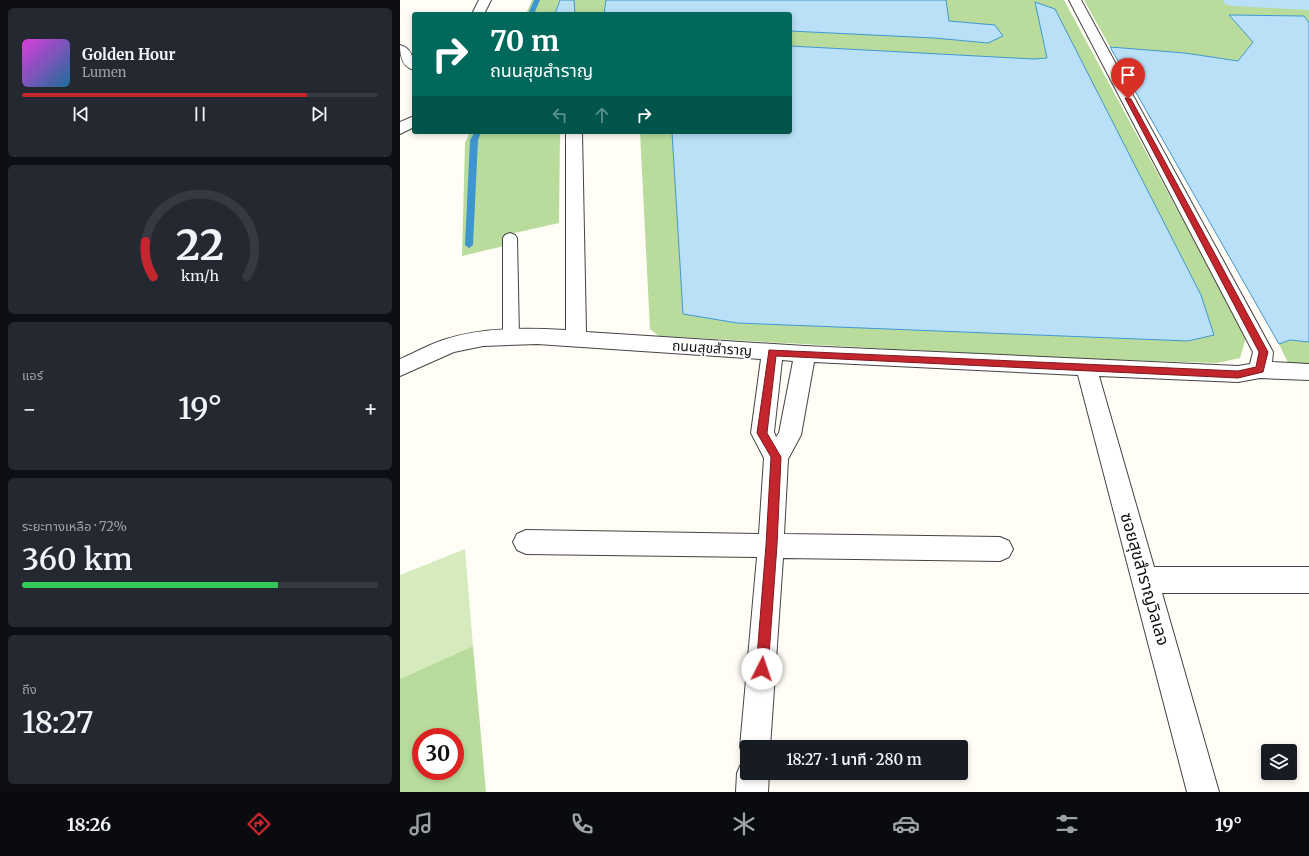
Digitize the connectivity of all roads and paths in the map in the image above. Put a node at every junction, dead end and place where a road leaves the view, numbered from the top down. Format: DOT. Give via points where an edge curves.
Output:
graph roads {
  1 [pos="486,0"];
  2 [pos="1075,0"];
  3 [pos="479,12"];
  4 [pos="400,49"];
  5 [pos="412,64"];
  6 [pos="412,121"];
  7 [pos="400,129"];
  8 [pos="574,134"];
  9 [pos="510,238"];
  10 [pos="511,336"];
  11 [pos="576,339"];
  12 [pos="772,352"];
  13 [pos="806,354"];
  14 [pos="1086,366"];
  15 [pos="400,368"];
  16 [pos="1260,370"];
  17 [pos="1309,372"];
  18 [pos="776,457"];
  19 [pos="526,542"];
  20 [pos="771,545"];
  21 [pos="1000,549"];
  22 [pos="1145,580"];
  23 [pos="1309,580"];
  24 [pos="757,740"];
  25 [pos="753,780"];
  26 [pos="752,792"];
  27 [pos="1204,792"];
  1 -- 3 [label="street"];
  2 -- 16 [label="street" via="1263,352"];
  4 -- 5 [label="street"];
  6 -- 7 [label="street"];
  8 -- 11 [label="street"];
  9 -- 10 [label="lane"];
  10 -- 11 [label="street, ถนนสุขสำราญ"];
  10 -- 15 [label="street, ถนนสุขสำราญ" via="483,338 449,346"];
  11 -- 12 [label="street, ถนนสุขสำราญ"];
  12 -- 13 [label="street, ถนนสุขสำราญ"];
  12 -- 18 [label="street" via="762,433"];
  13 -- 14 [label="street, ถนนสุขสำราญ"];
  13 -- 18 [label="street" via="790,435"];
  14 -- 16 [label="street, ถนนสุขสำราญ" via="1238,374"];
  14 -- 22 [label="street, ซอยสุขสำราญวิลเลจ"];
  16 -- 17 [label="street, ถนนสุขสำราญ"];
  18 -- 20 [label="street"];
  19 -- 20 [label="street"];
  20 -- 21 [label="street"];
  20 -- 24 [label="street"];
  22 -- 23 [label="street"];
  22 -- 27 [label="street, ซอยสุขสำราญวิลเลจ"];
  25 -- 26 [label="street"];
}
